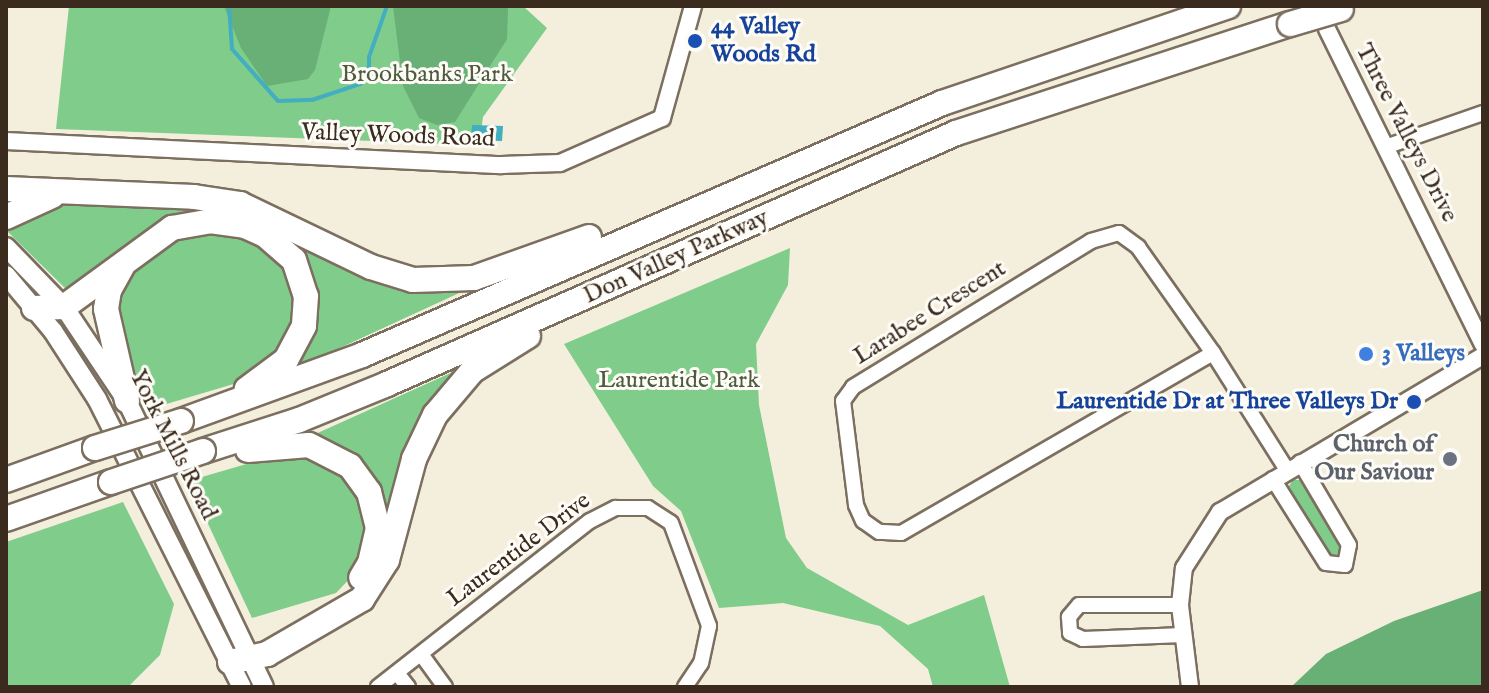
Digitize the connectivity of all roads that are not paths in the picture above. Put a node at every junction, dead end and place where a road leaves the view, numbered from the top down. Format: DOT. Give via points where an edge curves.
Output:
graph roads {
  1 [pos="693,6"];
  2 [pos="1228,6"];
  3 [pos="1346,8"];
  4 [pos="1327,29"];
  5 [pos="1483,113"];
  6 [pos="6,141"];
  7 [pos="1388,146"];
  8 [pos="6,189"];
  9 [pos="66,193"];
  10 [pos="6,217"];
  11 [pos="650,226"];
  12 [pos="6,247"];
  13 [pos="135,250"];
  14 [pos="6,275"];
  15 [pos="586,297"];
  16 [pos="64,307"];
  17 [pos="34,308"];
  18 [pos="1483,345"];
  19 [pos="1213,353"];
  20 [pos="1483,356"];
  21 [pos="127,401"];
  22 [pos="181,421"];
  23 [pos="203,451"];
  24 [pos="1287,470"];
  25 [pos="6,480"];
  26 [pos="6,519"];
  27 [pos="1180,605"];
  28 [pos="1183,635"];
  29 [pos="421,654"];
  30 [pos="240,658"];
  31 [pos="397,673"];
  32 [pos="242,687"];
  33 [pos="264,687"];
  34 [pos="378,687"];
  35 [pos="408,687"];
  36 [pos="445,687"];
  37 [pos="685,687"];
  38 [pos="1190,687"];
  1 -- 6 [label="street, Valley Woods Road" via="662,118 560,163 501,165"];
  2 -- 11 [label="highway, Don Valley Parkway" via="942,103"];
  3 -- 15 [label="highway, Don Valley Parkway, bridge" via="956,133"];
  4 -- 7 [label="street, Three Valleys Drive"];
  5 -- 7 [label="street"];
  7 -- 18 [label="street, Three Valleys Drive"];
  8 -- 9 [label="highway"];
  9 -- 10 [label="highway" via="39,199"];
  9 -- 11 [label="highway" via="194,197 240,204 371,267 413,280 474,278 598,234"];
  11 -- 22 [label="highway, Don Valley Parkway" via="362,355"];
  12 -- 16 [label="main road, York Mills Road"];
  13 -- 16 [label="highway"];
  13 -- 21 [label="highway" via="109,290 106,309"];
  13 -- 22 [label="highway" via="172,228 210,221 245,226 265,235 294,260 306,296 304,326 286,360 253,387"];
  14 -- 17 [label="main road, York Mills Road"];
  15 -- 23 [label="highway, Don Valley Parkway" via="299,420"];
  15 -- 30 [label="highway" via="472,371 449,395 423,437 387,560 362,599 267,654"];
  16 -- 17 [label="highway"];
  16 -- 21 [label="main road, York Mills Road"];
  17 -- 30 [label="main road, York Mills Road" via="97,399"];
  19 -- 19 [label="street, Larabee Crescent" via="1138,247 1119,233 1091,241 853,387 843,401 856,505 863,521 879,532 901,533"];
  19 -- 24 [label="street, Larabee Crescent"];
  20 -- 24 [label="street"];
  21 -- 30 [label="main road, York Mills Road"];
  22 -- 25 [label="highway, Don Valley Parkway, bridge"];
  23 -- 26 [label="highway, Don Valley Parkway, bridge"];
  23 -- 30 [label="highway" via="278,444 331,452 350,466 369,492 378,528 370,563 352,591 260,640"];
  24 -- 24 [label="street" via="1326,563 1345,565 1349,545"];
  24 -- 27 [label="street" via="1220,512 1200,536 1184,568"];
  27 -- 28 [label="street"];
  27 -- 28 [label="street" via="1079,605 1069,617 1070,633 1083,639"];
  28 -- 38 [label="street"];
  29 -- 31 [label="street, Laurentide Drive"];
  29 -- 36 [label="street"];
  29 -- 37 [label="street, Laurentide Drive" via="590,521 616,508 648,508 671,523 709,626 701,663"];
  30 -- 32 [label="main road, York Mills Road"];
  30 -- 33 [label="main road, York Mills Road"];
  31 -- 34 [label="street, Laurentide Drive"];
  31 -- 35 [label="street"];
}
